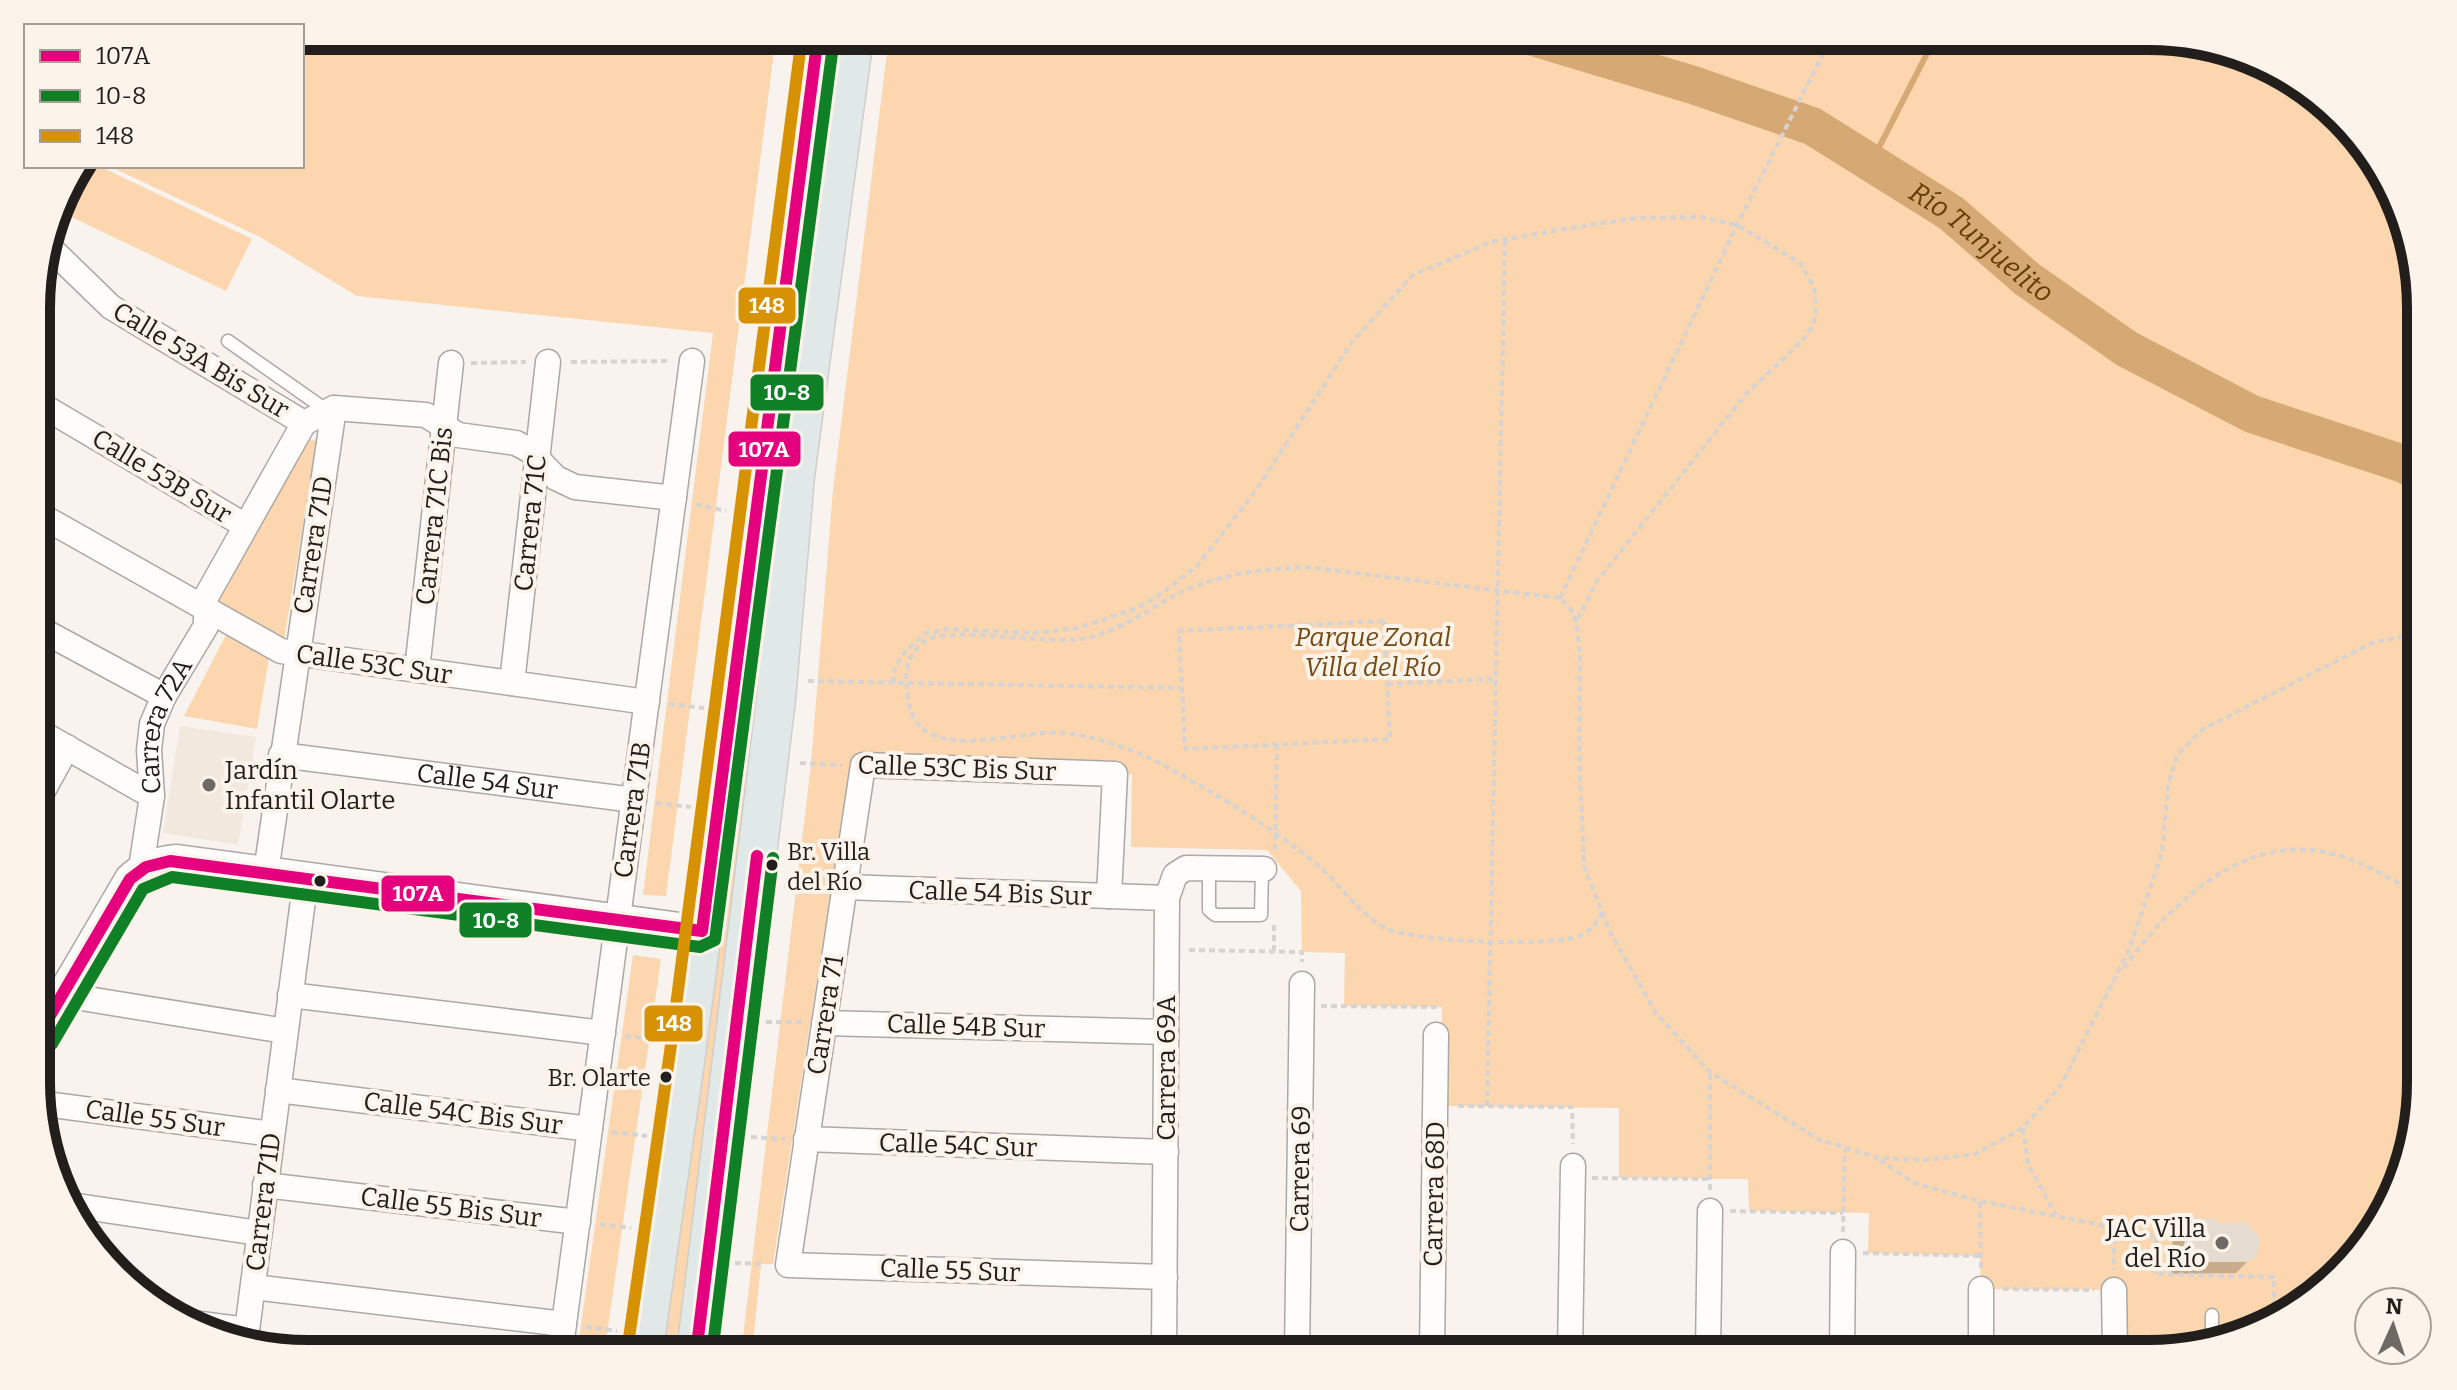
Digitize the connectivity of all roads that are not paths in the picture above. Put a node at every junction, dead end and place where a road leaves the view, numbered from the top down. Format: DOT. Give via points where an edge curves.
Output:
graph roads {
  1 [pos="817,50"];
  2 [pos="851,50"];
  3 [pos="56,254"];
  4 [pos="798,323"];
  5 [pos="228,341"];
  6 [pos="692,361"];
  7 [pos="548,362"];
  8 [pos="451,363"];
  9 [pos="330,409"];
  10 [pos="50,410"];
  11 [pos="304,423"];
  12 [pos="444,428"];
  13 [pos="537,460"];
  14 [pos="674,498"];
  15 [pos="50,521"];
  16 [pos="244,525"];
  17 [pos="205,609"];
  18 [pos="50,634"];
  19 [pos="296,654"];
  20 [pos="417,670"];
  21 [pos="512,683"];
  22 [pos="164,696"];
  23 [pos="647,702"];
  24 [pos="50,738"];
  25 [pos="67,747"];
  26 [pos="281,755"];
  27 [pos="863,765"];
  28 [pos="50,778"];
  29 [pos="152,796"];
  30 [pos="634,800"];
  31 [pos="1209,866"];
  32 [pos="141,868"];
  33 [pos="1263,869"];
  34 [pos="266,872"];
  35 [pos="306,877"];
  36 [pos="844,887"];
  37 [pos="1109,896"];
  38 [pos="1167,898"];
  39 [pos="618,919"];
  40 [pos="702,931"];
  41 [pos="63,995"];
  42 [pos="290,995"];
  43 [pos="1302,995"];
  44 [pos="50,1016"];
  45 [pos="824,1023"];
  46 [pos="285,1031"];
  47 [pos="1166,1032"];
  48 [pos="603,1033"];
  49 [pos="1436,1035"];
  50 [pos="278,1090"];
  51 [pos="51,1105"];
  52 [pos="590,1129"];
  53 [pos="272,1134"];
  54 [pos="806,1139"];
  55 [pos="1166,1152"];
  56 [pos="1572,1172"];
  57 [pos="265,1185"];
  58 [pos="83,1207"];
  59 [pos="1710,1211"];
  60 [pos="578,1222"];
  61 [pos="259,1233"];
  62 [pos="1843,1252"];
  63 [pos="788,1265"];
  64 [pos="1165,1277"];
  65 [pos="253,1287"];
  66 [pos="1981,1289"];
  67 [pos="2114,1290"];
  68 [pos="2212,1315"];
  69 [pos="564,1324"];
  70 [pos="2212,1331"];
  71 [pos="246,1332"];
  72 [pos="1297,1339"];
  73 [pos="1432,1339"];
  74 [pos="1570,1339"];
  75 [pos="1708,1339"];
  76 [pos="1842,1339"];
  77 [pos="1981,1339"];
  78 [pos="2115,1339"];
  79 [pos="562,1340"];
  80 [pos="634,1340"];
  81 [pos="698,1340"];
  82 [pos="1164,1340"];
  1 -- 4 [label="main road"];
  2 -- 4 [label="main road"];
  3 -- 11 [label="street, Calle 53A Bis Sur" via="111,307"];
  4 -- 40 [label="main road"];
  4 -- 81 [label="main road" via="795,475 763,807"];
  5 -- 9 [label="lane"];
  6 -- 14 [label="street, Carrera 71B"];
  7 -- 13 [label="street, Carrera 71C"];
  8 -- 12 [label="street, Carrera 71C Bis"];
  9 -- 11 [label="street, Calle 53A Bis Sur"];
  9 -- 12 [label="street" via="426,415"];
  9 -- 19 [label="street, Carrera 71D"];
  10 -- 16 [label="street, Calle 53B Sur"];
  11 -- 16 [label="street, Carrera 72A"];
  12 -- 13 [label="street" via="516,443"];
  12 -- 20 [label="street, Carrera 71C Bis"];
  13 -- 14 [label="street" via="575,487"];
  13 -- 21 [label="street, Carrera 71C"];
  14 -- 23 [label="street, Carrera 71B"];
  15 -- 17 [label="street, Calle 53C Sur"];
  16 -- 17 [label="street, Carrera 72A" via="206,597"];
  17 -- 19 [label="street, Calle 53C Sur"];
  17 -- 22 [label="street, Carrera 72A" via="206,626"];
  18 -- 22 [label="street"];
  19 -- 20 [label="street, Calle 53C Sur"];
  19 -- 26 [label="street, Carrera 71D"];
  20 -- 21 [label="street, Calle 53C Sur"];
  21 -- 23 [label="street, Calle 53C Sur"];
  22 -- 29 [label="street, Carrera 72A" via="152,724"];
  23 -- 30 [label="street, Carrera 71B"];
  24 -- 25 [label="street"];
  25 -- 28 [label="street"];
  25 -- 29 [label="street"];
  26 -- 30 [label="street, Calle 54 Sur"];
  26 -- 34 [label="street, Carrera 71D"];
  27 -- 36 [label="street, Carrera 71"];
  27 -- 37 [label="street, Calle 53C Bis Sur" via="1115,774"];
  29 -- 32 [label="street, Carrera 72A"];
  30 -- 39 [label="street, Carrera 71B"];
  31 -- 33 [label="street"];
  31 -- 33 [label="lane" via="1209,910 1215,915 1261,915"];
  31 -- 38 [label="street" via="1175,875"];
  32 -- 34 [label="street" via="177,860"];
  32 -- 41 [label="street, Carrera 72A" via="123,889"];
  34 -- 35 [label="street"];
  35 -- 39 [label="street"];
  35 -- 42 [label="street, Carrera 71D"];
  36 -- 37 [label="street, Calle 54 Bis Sur"];
  36 -- 45 [label="street, Carrera 71"];
  37 -- 38 [label="street, Calle 54 Bis Sur"];
  38 -- 47 [label="street, Carrera 69A"];
  39 -- 40 [label="street"];
  39 -- 48 [label="street, Carrera 71B"];
  40 -- 80 [label="main road"];
  41 -- 44 [label="street, Carrera 72A"];
  41 -- 46 [label="street"];
  42 -- 46 [label="street, Carrera 71D"];
  42 -- 48 [label="street"];
  43 -- 72 [label="street, Carrera 69"];
  45 -- 47 [label="street, Calle 54B Sur"];
  45 -- 54 [label="street, Carrera 71"];
  46 -- 50 [label="street, Carrera 71D"];
  47 -- 55 [label="street, Carrera 69A"];
  48 -- 52 [label="street, Carrera 71B"];
  49 -- 73 [label="street, Carrera 68D"];
  50 -- 52 [label="street, Calle 54C Bis Sur"];
  50 -- 53 [label="street, Carrera 71D"];
  51 -- 53 [label="street, Calle 55 Sur"];
  52 -- 60 [label="street, Carrera 71B"];
  53 -- 57 [label="street, Carrera 71D"];
  54 -- 55 [label="street, Calle 54C Sur"];
  54 -- 63 [label="street, Carrera 71"];
  55 -- 64 [label="street, Carrera 69A"];
  56 -- 74 [label="street"];
  57 -- 60 [label="street, Calle 55 Bis Sur"];
  57 -- 61 [label="street, Carrera 71D"];
  58 -- 61 [label="street"];
  59 -- 75 [label="street"];
  60 -- 69 [label="street, Carrera 71B"];
  61 -- 65 [label="street, Carrera 71D"];
  62 -- 76 [label="street"];
  63 -- 64 [label="street, Calle 55 Sur"];
  64 -- 82 [label="street, Carrera 69A"];
  65 -- 69 [label="street"];
  65 -- 71 [label="street, Carrera 71D"];
  66 -- 77 [label="street"];
  67 -- 78 [label="street"];
  68 -- 70 [label="lane"];
  69 -- 79 [label="street, Carrera 71B"];
}
